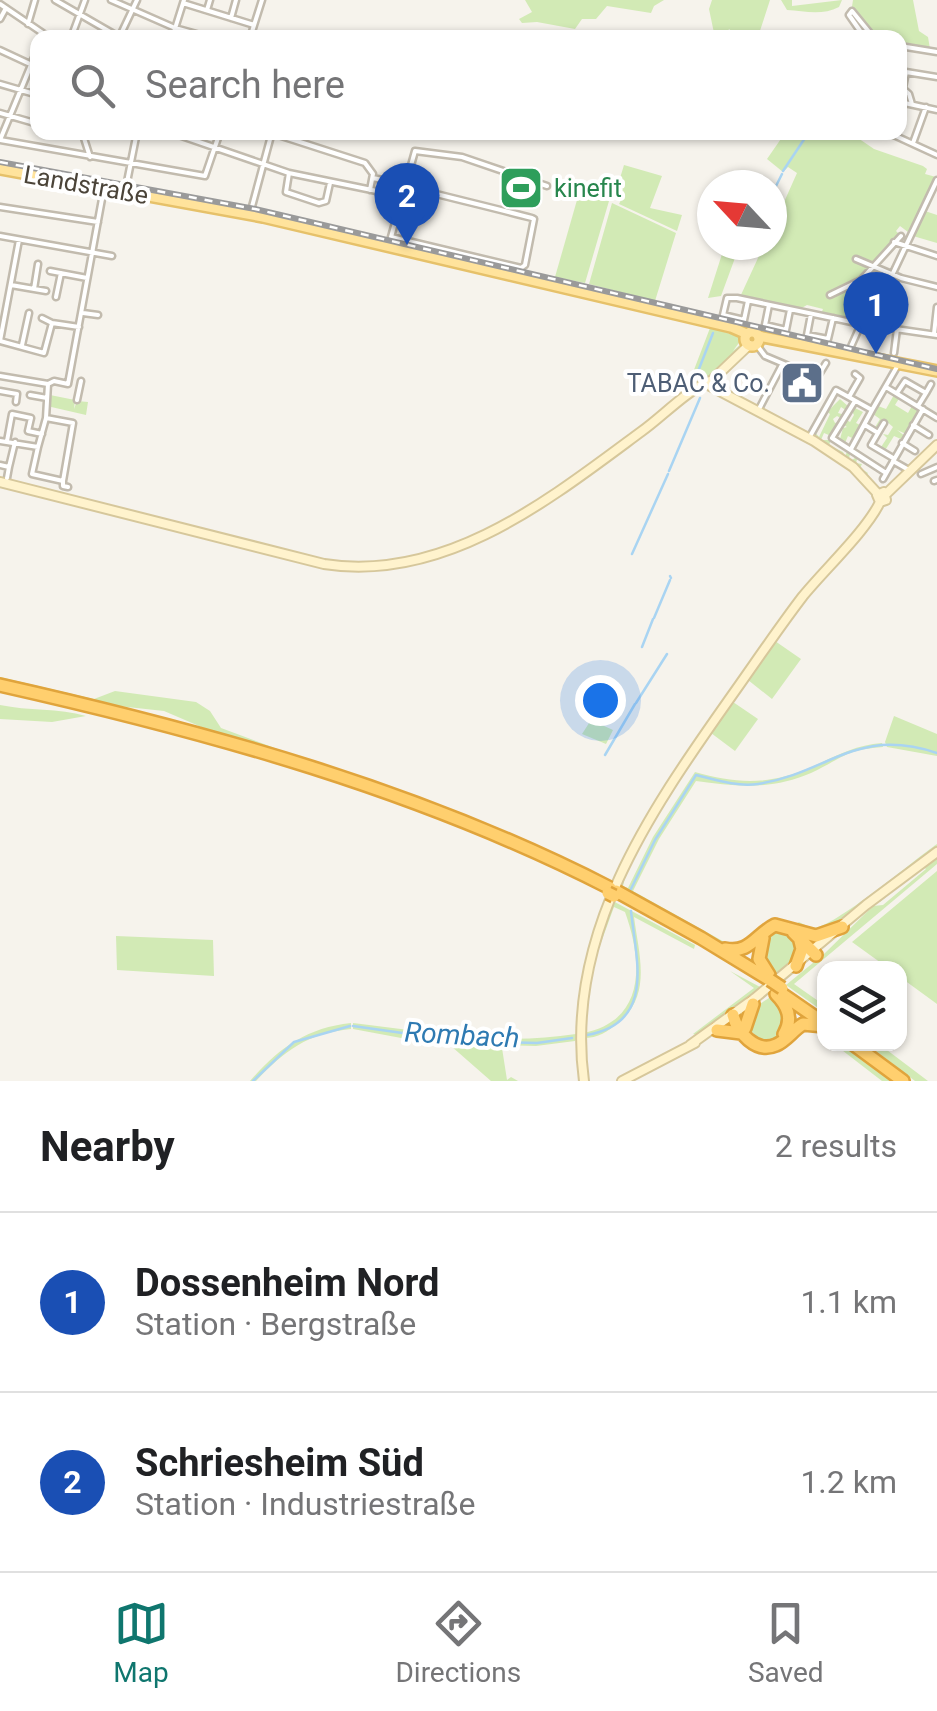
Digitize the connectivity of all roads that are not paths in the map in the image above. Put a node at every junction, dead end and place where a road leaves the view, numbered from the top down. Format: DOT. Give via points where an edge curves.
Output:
graph roads {
  1 [pos="10,0"];
  2 [pos="36,0"];
  3 [pos="55,0"];
  4 [pos="85,0"];
  5 [pos="111,0"];
  6 [pos="137,0"];
  7 [pos="210,0"];
  8 [pos="236,0"];
  9 [pos="262,0"];
  10 [pos="184,2"];
  11 [pos="4,7"];
  12 [pos="132,10"];
  13 [pos="207,10"];
  14 [pos="80,18"];
  15 [pos="231,18"];
  16 [pos="0,19"];
  17 [pos="28,24"];
  18 [pos="254,24"];
  19 [pos="175,28"];
  20 [pos="37,30"];
  21 [pos="75,30"];
  22 [pos="103,30"];
  23 [pos="123,30"];
  24 [pos="182,30"];
  25 [pos="252,30"];
  26 [pos="860,30"];
  27 [pos="867,30"];
  28 [pos="907,47"];
  29 [pos="0,50"];
  30 [pos="937,52"];
  31 [pos="30,64"];
  32 [pos="907,72"];
  33 [pos="937,77"];
  34 [pos="0,84"];
  35 [pos="18,89"];
  36 [pos="907,92"];
  37 [pos="30,93"];
  38 [pos="907,103"];
  39 [pos="912,104"];
  40 [pos="926,107"];
  41 [pos="937,109"];
  42 [pos="0,113"];
  43 [pos="8,116"];
  44 [pos="30,122"];
  45 [pos="0,140"];
  46 [pos="85,140"];
  47 [pos="135,140"];
  48 [pos="192,140"];
  49 [pos="217,140"];
  50 [pos="270,140"];
  51 [pos="294,140"];
  52 [pos="906,140"];
  53 [pos="913,143"];
  54 [pos="214,148"];
  55 [pos="937,155"];
  56 [pos="91,158"];
  57 [pos="129,164"];
  58 [pos="263,164"];
  59 [pos="0,169"];
  60 [pos="290,173"];
  61 [pos="372,178"];
  62 [pos="937,180"];
  63 [pos="330,184"];
  64 [pos="405,186"];
  65 [pos="547,186"];
  66 [pos="104,188"];
  67 [pos="126,188"];
  68 [pos="370,190"];
  69 [pos="254,196"];
  70 [pos="402,196"];
  71 [pos="0,207"];
  72 [pos="253,210"];
  73 [pos="98,222"];
  74 [pos="0,236"];
  75 [pos="901,236"];
  76 [pos="19,240"];
  77 [pos="894,242"];
  78 [pos="910,247"];
  79 [pos="92,254"];
  80 [pos="112,256"];
  81 [pos="937,256"];
  82 [pos="856,259"];
  83 [pos="38,264"];
  84 [pos="874,265"];
  85 [pos="50,271"];
  86 [pos="61,273"];
  87 [pos="892,273"];
  88 [pos="88,278"];
  89 [pos="10,284"];
  90 [pos="937,287"];
  91 [pos="34,289"];
  92 [pos="46,291"];
  93 [pos="830,294"];
  94 [pos="56,297"];
  95 [pos="748,301"];
  96 [pos="769,305"];
  97 [pos="790,310"];
  98 [pos="937,310"];
  99 [pos="29,312"];
  100 [pos="81,312"];
  101 [pos="811,313"];
  102 [pos="98,316"];
  103 [pos="42,318"];
  104 [pos="832,318"];
  105 [pos="52,322"];
  106 [pos="861,324"];
  107 [pos="874,325"];
  108 [pos="78,327"];
  109 [pos="898,328"];
  110 [pos="936,334"];
  111 [pos="0,341"];
  112 [pos="750,342"];
  113 [pos="22,345"];
  114 [pos="852,354"];
  115 [pos="826,363"];
  116 [pos="896,363"];
  117 [pos="782,364"];
  118 [pos="937,371"];
  119 [pos="855,374"];
  120 [pos="2,376"];
  121 [pos="710,382"];
  122 [pos="48,384"];
  123 [pos="68,384"];
  124 [pos="931,384"];
  125 [pos="886,387"];
  126 [pos="0,391"];
  127 [pos="926,393"];
  128 [pos="897,394"];
  129 [pos="30,395"];
  130 [pos="47,398"];
  131 [pos="852,399"];
  132 [pos="77,400"];
  133 [pos="16,402"];
  134 [pos="923,409"];
  135 [pos="872,410"];
  136 [pos="758,412"];
  137 [pos="46,418"];
  138 [pos="937,418"];
  139 [pos="884,423"];
  140 [pos="865,424"];
  141 [pos="913,425"];
  142 [pos="21,429"];
  143 [pos="28,431"];
  144 [pos="878,433"];
  145 [pos="42,434"];
  146 [pos="929,435"];
  147 [pos="809,438"];
  148 [pos="3,440"];
  149 [pos="14,442"];
  150 [pos="902,443"];
  151 [pos="937,446"];
  152 [pos="38,447"];
  153 [pos="850,450"];
  154 [pos="916,451"];
  155 [pos="893,460"];
  156 [pos="0,465"];
  157 [pos="9,467"];
  158 [pos="937,467"];
  159 [pos="907,469"];
  160 [pos="921,474"];
  161 [pos="3,480"];
  162 [pos="64,480"];
  163 [pos="68,487"];
  164 [pos="881,497"];
  165 [pos="0,687"];
  166 [pos="937,852"];
  167 [pos="612,892"];
  168 [pos="874,901"];
  169 [pos="842,927"];
  170 [pos="801,935"];
  171 [pos="701,938"];
  172 [pos="815,953"];
  173 [pos="796,966"];
  174 [pos="773,986"];
  175 [pos="753,1004"];
  176 [pos="734,1017"];
  177 [pos="817,1017"];
  178 [pos="817,1023"];
  179 [pos="717,1030"];
  180 [pos="743,1030"];
  181 [pos="690,1045"];
  182 [pos="862,1051"];
  183 [pos="871,1051"];
  184 [pos="584,1081"];
  185 [pos="622,1081"];
  186 [pos="903,1081"];
  187 [pos="912,1081"];
  1 -- 11 [label="street"];
  2 -- 17 [label="street"];
  3 -- 14 [label="street"];
  4 -- 14 [label="street"];
  5 -- 12 [label="street"];
  6 -- 12 [label="street"];
  7 -- 13 [label="street"];
  8 -- 15 [label="street"];
  9 -- 18 [label="street"];
  10 -- 13 [label="street"];
  10 -- 19 [label="street"];
  11 -- 16 [label="street"];
  11 -- 17 [label="street"];
  12 -- 19 [label="street"];
  12 -- 23 [label="street"];
  13 -- 15 [label="street"];
  14 -- 21 [label="street"];
  14 -- 22 [label="street"];
  15 -- 18 [label="street"];
  17 -- 20 [label="street"];
  18 -- 25 [label="street"];
  19 -- 24 [label="street"];
  26 -- 27 [label="street" via="852,11"];
  28 -- 30 [label="street"];
  29 -- 31 [label="street"];
  31 -- 35 [label="street"];
  32 -- 33 [label="street"];
  34 -- 35 [label="street"];
  35 -- 37 [label="street"];
  35 -- 43 [label="street"];
  36 -- 39 [label="street"];
  38 -- 39 [label="street"];
  39 -- 40 [label="street"];
  40 -- 41 [label="street"];
  40 -- 53 [label="street"];
  42 -- 43 [label="street"];
  43 -- 44 [label="street"];
  43 -- 45 [label="street"];
  45 -- 56 [label="street"];
  46 -- 56 [label="street"];
  47 -- 57 [label="street"];
  48 -- 54 [label="street"];
  49 -- 54 [label="street"];
  50 -- 58 [label="street"];
  51 -- 61 [label="street" via="361,161"];
  52 -- 53 [label="street"];
  53 -- 55 [label="street"];
  54 -- 57 [label="street" via="205,176"];
  54 -- 58 [label="street"];
  56 -- 57 [label="street"];
  57 -- 67 [label="street"];
  58 -- 60 [label="street"];
  58 -- 69 [label="street"];
  59 -- 66 [label="main road, Landstraße"];
  60 -- 63 [label="street"];
  60 -- 63 [label="street" via="286,192 319,202"];
  61 -- 64 [label="street"];
  61 -- 68 [label="street"];
  62 -- 78 [label="street"];
  63 -- 68 [label="street"];
  64 -- 65 [label="street" via="415,150 462,157"];
  64 -- 70 [label="street"];
  64 -- 70 [label="street" via="534,220 524,265 391,237"];
  66 -- 67 [label="main road, Landstraße"];
  66 -- 73 [label="street"];
  67 -- 72 [label="main road, Landstraße"];
  68 -- 70 [label="street"];
  69 -- 72 [label="street"];
  69 -- 72 [label="street"];
  71 -- 73 [label="street"];
  72 -- 112 [label="main road, Landstraße" via="731,326"];
  73 -- 79 [label="street"];
  74 -- 76 [label="street"];
  75 -- 77 [label="street"];
  76 -- 79 [label="street"];
  76 -- 89 [label="street"];
  77 -- 78 [label="street"];
  77 -- 84 [label="street"];
  78 -- 81 [label="street"];
  78 -- 87 [label="street"];
  79 -- 80 [label="street"];
  79 -- 88 [label="street"];
  82 -- 84 [label="street"];
  83 -- 91 [label="street"];
  84 -- 87 [label="street"];
  84 -- 93 [label="street" via="858,282"];
  85 -- 86 [label="street"];
  86 -- 88 [label="street"];
  86 -- 94 [label="street"];
  87 -- 90 [label="street"];
  87 -- 107 [label="street"];
  88 -- 100 [label="street"];
  89 -- 91 [label="street"];
  89 -- 111 [label="street"];
  91 -- 92 [label="street"];
  95 -- 95 [label="street" via="744,320 723,315 727,298"];
  95 -- 96 [label="street"];
  96 -- 97 [label="street"];
  96 -- 97 [label="street" via="765,325 776,328 786,330"];
  97 -- 101 [label="street"];
  98 -- 110 [label="street"];
  99 -- 113 [label="street"];
  100 -- 102 [label="street"];
  100 -- 108 [label="street"];
  101 -- 104 [label="street"];
  101 -- 104 [label="street" via="807,335 828,339"];
  103 -- 105 [label="street"];
  104 -- 106 [label="street"];
  105 -- 108 [label="street"];
  105 -- 113 [label="street" via="46,352"];
  106 -- 107 [label="street"];
  106 -- 114 [label="street"];
  107 -- 109 [label="street"];
  108 -- 123 [label="street"];
  109 -- 110 [label="street"];
  109 -- 116 [label="street"];
  111 -- 113 [label="street"];
  112 -- 114 [label="main road, Landstraße"];
  112 -- 117 [label="street"];
  112 -- 121 [label="street"];
  114 -- 116 [label="main road, Landstraße"];
  115 -- 117 [label="street" via="818,378"];
  116 -- 118 [label="main road, Landstraße"];
  116 -- 125 [label="street"];
  117 -- 136 [label="street"];
  119 -- 131 [label="street" via="860,378"];
  120 -- 122 [label="street"];
  120 -- 126 [label="street"];
  121 -- 136 [label="street"];
  121 -- 161 [label="street" via="532,512 391,565 324,564"];
  122 -- 123 [label="street"];
  122 -- 130 [label="street"];
  123 -- 132 [label="street" via="80,384"];
  124 -- 127 [label="street"];
  125 -- 128 [label="street"];
  125 -- 135 [label="street"];
  126 -- 133 [label="street" via="17,394"];
  127 -- 128 [label="street" via="905,381"];
  127 -- 134 [label="street"];
  128 -- 134 [label="street"];
  129 -- 130 [label="street"];
  130 -- 137 [label="street"];
  131 -- 135 [label="street"];
  131 -- 147 [label="street" via="836,390"];
  131 -- 153 [label="street" via="832,438"];
  134 -- 138 [label="street"];
  134 -- 141 [label="street"];
  135 -- 140 [label="street"];
  136 -- 147 [label="street"];
  137 -- 145 [label="street"];
  137 -- 162 [label="street" via="73,424"];
  139 -- 144 [label="street"];
  140 -- 144 [label="street"];
  140 -- 153 [label="street"];
  141 -- 146 [label="street"];
  141 -- 150 [label="street"];
  142 -- 143 [label="street"];
  143 -- 145 [label="street"];
  143 -- 148 [label="street" via="31,418 12,414"];
  144 -- 155 [label="street" via="871,445"];
  145 -- 152 [label="street"];
  147 -- 164 [label="street" via="853,467"];
  148 -- 149 [label="street"];
  149 -- 152 [label="street"];
  149 -- 157 [label="street"];
  150 -- 154 [label="street"];
  150 -- 155 [label="street"];
  151 -- 164 [label="street"];
  152 -- 162 [label="street" via="30,474"];
  153 -- 155 [label="street" via="884,476"];
  155 -- 159 [label="street"];
  156 -- 157 [label="street"];
  157 -- 161 [label="street"];
  158 -- 160 [label="street"];
  162 -- 163 [label="street"];
  164 -- 184 [label="street" via="674,778 624,866 586,974"];
  165 -- 167 [label="highway" via="334,780"];
  166 -- 168 [label="street"];
  167 -- 171 [label="highway"];
  167 -- 174 [label="highway"];
  168 -- 169 [label="street"];
  168 -- 172 [label="street"];
  169 -- 170 [label="highway" via="822,936"];
  169 -- 172 [label="street"];
  170 -- 171 [label="highway" via="775,925 738,950"];
  170 -- 172 [label="highway"];
  170 -- 173 [label="highway"];
  170 -- 174 [label="highway" via="780,928 762,939 759,959"];
  171 -- 174 [label="highway"];
  172 -- 173 [label="street"];
  172 -- 175 [label="street"];
  173 -- 176 [label="street"];
  174 -- 177 [label="highway"];
  174 -- 180 [label="highway" via="788,1012 782,1038 764,1044"];
  175 -- 176 [label="street"];
  175 -- 180 [label="highway"];
  176 -- 179 [label="street"];
  176 -- 180 [label="highway"];
  176 -- 181 [label="street"];
  178 -- 180 [label="highway" via="766,1047 752,1043"];
  179 -- 180 [label="highway"];
  179 -- 181 [label="street"];
  181 -- 185 [label="street"];
  182 -- 186 [label="highway"];
  183 -- 187 [label="highway"];
}
